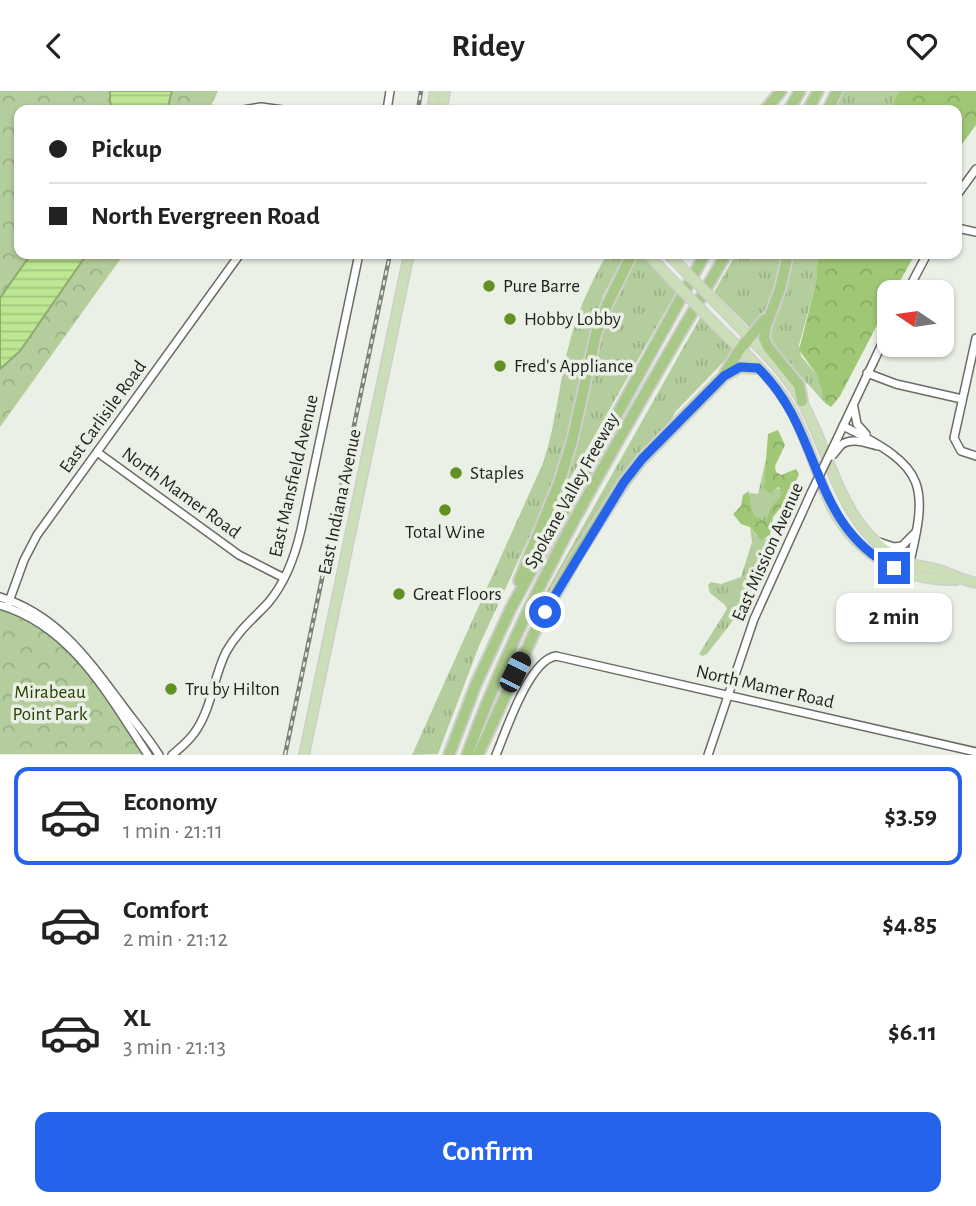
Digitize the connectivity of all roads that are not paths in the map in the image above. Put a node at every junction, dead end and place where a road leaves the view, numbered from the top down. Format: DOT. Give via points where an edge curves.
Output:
graph roads {
  1 [pos="781,91"];
  2 [pos="769,105"];
  3 [pos="976,169"];
  4 [pos="962,188"];
  5 [pos="236,259"];
  6 [pos="358,259"];
  7 [pos="409,259"];
  8 [pos="630,259"];
  9 [pos="653,259"];
  10 [pos="673,259"];
  11 [pos="702,259"];
  12 [pos="723,259"];
  13 [pos="787,259"];
  14 [pos="924,259"];
  15 [pos="913,280"];
  16 [pos="775,302"];
  17 [pos="976,338"];
  18 [pos="750,339"];
  19 [pos="740,349"];
  20 [pos="877,353"];
  21 [pos="758,368"];
  22 [pos="867,373"];
  23 [pos="724,376"];
  24 [pos="961,399"];
  25 [pos="802,401"];
  26 [pos="854,404"];
  27 [pos="843,426"];
  28 [pos="871,439"];
  29 [pos="839,442"];
  30 [pos="889,449"];
  31 [pos="97,452"];
  32 [pos="976,456"];
  33 [pos="918,528"];
  34 [pos="874,540"];
  35 [pos="910,563"];
  36 [pos="908,574"];
  37 [pos="284,578"];
  38 [pos="961,579"];
  39 [pos="976,583"];
  40 [pos="0,597"];
  41 [pos="5,604"];
  42 [pos="510,608"];
  43 [pos="727,694"];
  44 [pos="976,752"];
  45 [pos="148,754"];
  46 [pos="159,754"];
  47 [pos="172,754"];
  48 [pos="304,754"];
  49 [pos="449,754"];
  50 [pos="467,754"];
  51 [pos="478,754"];
  52 [pos="496,754"];
  53 [pos="708,754"];
  1 -- 2 [label="highway"];
  3 -- 4 [label="street"];
  5 -- 31 [label="street, East Carlisile Road"];
  6 -- 37 [label="street, East Mansfield Avenue" via="296,549"];
  7 -- 48 [label="main road, East Indiana Avenue"];
  8 -- 42 [label="highway" via="596,334 568,455"];
  9 -- 19 [label="main road, bridge"];
  10 -- 18 [label="main road, bridge"];
  11 -- 42 [label="highway, Spokane Valley Freeway"];
  12 -- 50 [label="highway, Spokane Valley Freeway" via="534,596"];
  13 -- 16 [label="highway"];
  14 -- 15 [label="street"];
  16 -- 18 [label="highway"];
  16 -- 25 [label="highway" via="764,338 799,385"];
  17 -- 24 [label="street"];
  18 -- 19 [label="highway"];
  18 -- 25 [label="main road"];
  19 -- 21 [label="main road"];
  19 -- 23 [label="highway"];
  20 -- 22 [label="street"];
  21 -- 23 [label="highway" via="740,367"];
  21 -- 36 [label="main road" via="789,406 845,528 868,553"];
  22 -- 24 [label="street"];
  22 -- 26 [label="street"];
  23 -- 51 [label="highway" via="642,459 617,493 536,629"];
  24 -- 32 [label="street" via="957,447"];
  25 -- 34 [label="main road" via="845,502"];
  26 -- 27 [label="street"];
  26 -- 28 [label="street" via="857,424"];
  27 -- 28 [label="street"];
  27 -- 29 [label="street"];
  28 -- 30 [label="street"];
  29 -- 30 [label="street"];
  29 -- 43 [label="street, East Mission Avenue, bridge" via="764,596"];
  30 -- 33 [label="street" via="916,483 921,508"];
  31 -- 37 [label="street, North Mamer Road" via="239,555"];
  31 -- 41 [label="street, East Carlisile Road" via="37,535"];
  33 -- 34 [label="street" via="902,546"];
  33 -- 35 [label="street"];
  34 -- 35 [label="main road"];
  35 -- 36 [label="street"];
  35 -- 38 [label="main road"];
  36 -- 38 [label="main road" via="933,580"];
  37 -- 47 [label="street, East Mansfield Avenue" via="233,640 203,720"];
  38 -- 39 [label="main road"];
  40 -- 41 [label="street"];
  41 -- 45 [label="street" via="44,626 72,650"];
  41 -- 46 [label="street" via="31,610 59,629 84,654"];
  42 -- 49 [label="highway, Spokane Valley Freeway"];
  43 -- 44 [label="street, North Mamer Road"];
  43 -- 52 [label="street, North Mamer Road" via="583,661 547,658 528,683"];
  43 -- 53 [label="street, East Mission Avenue"];
}
